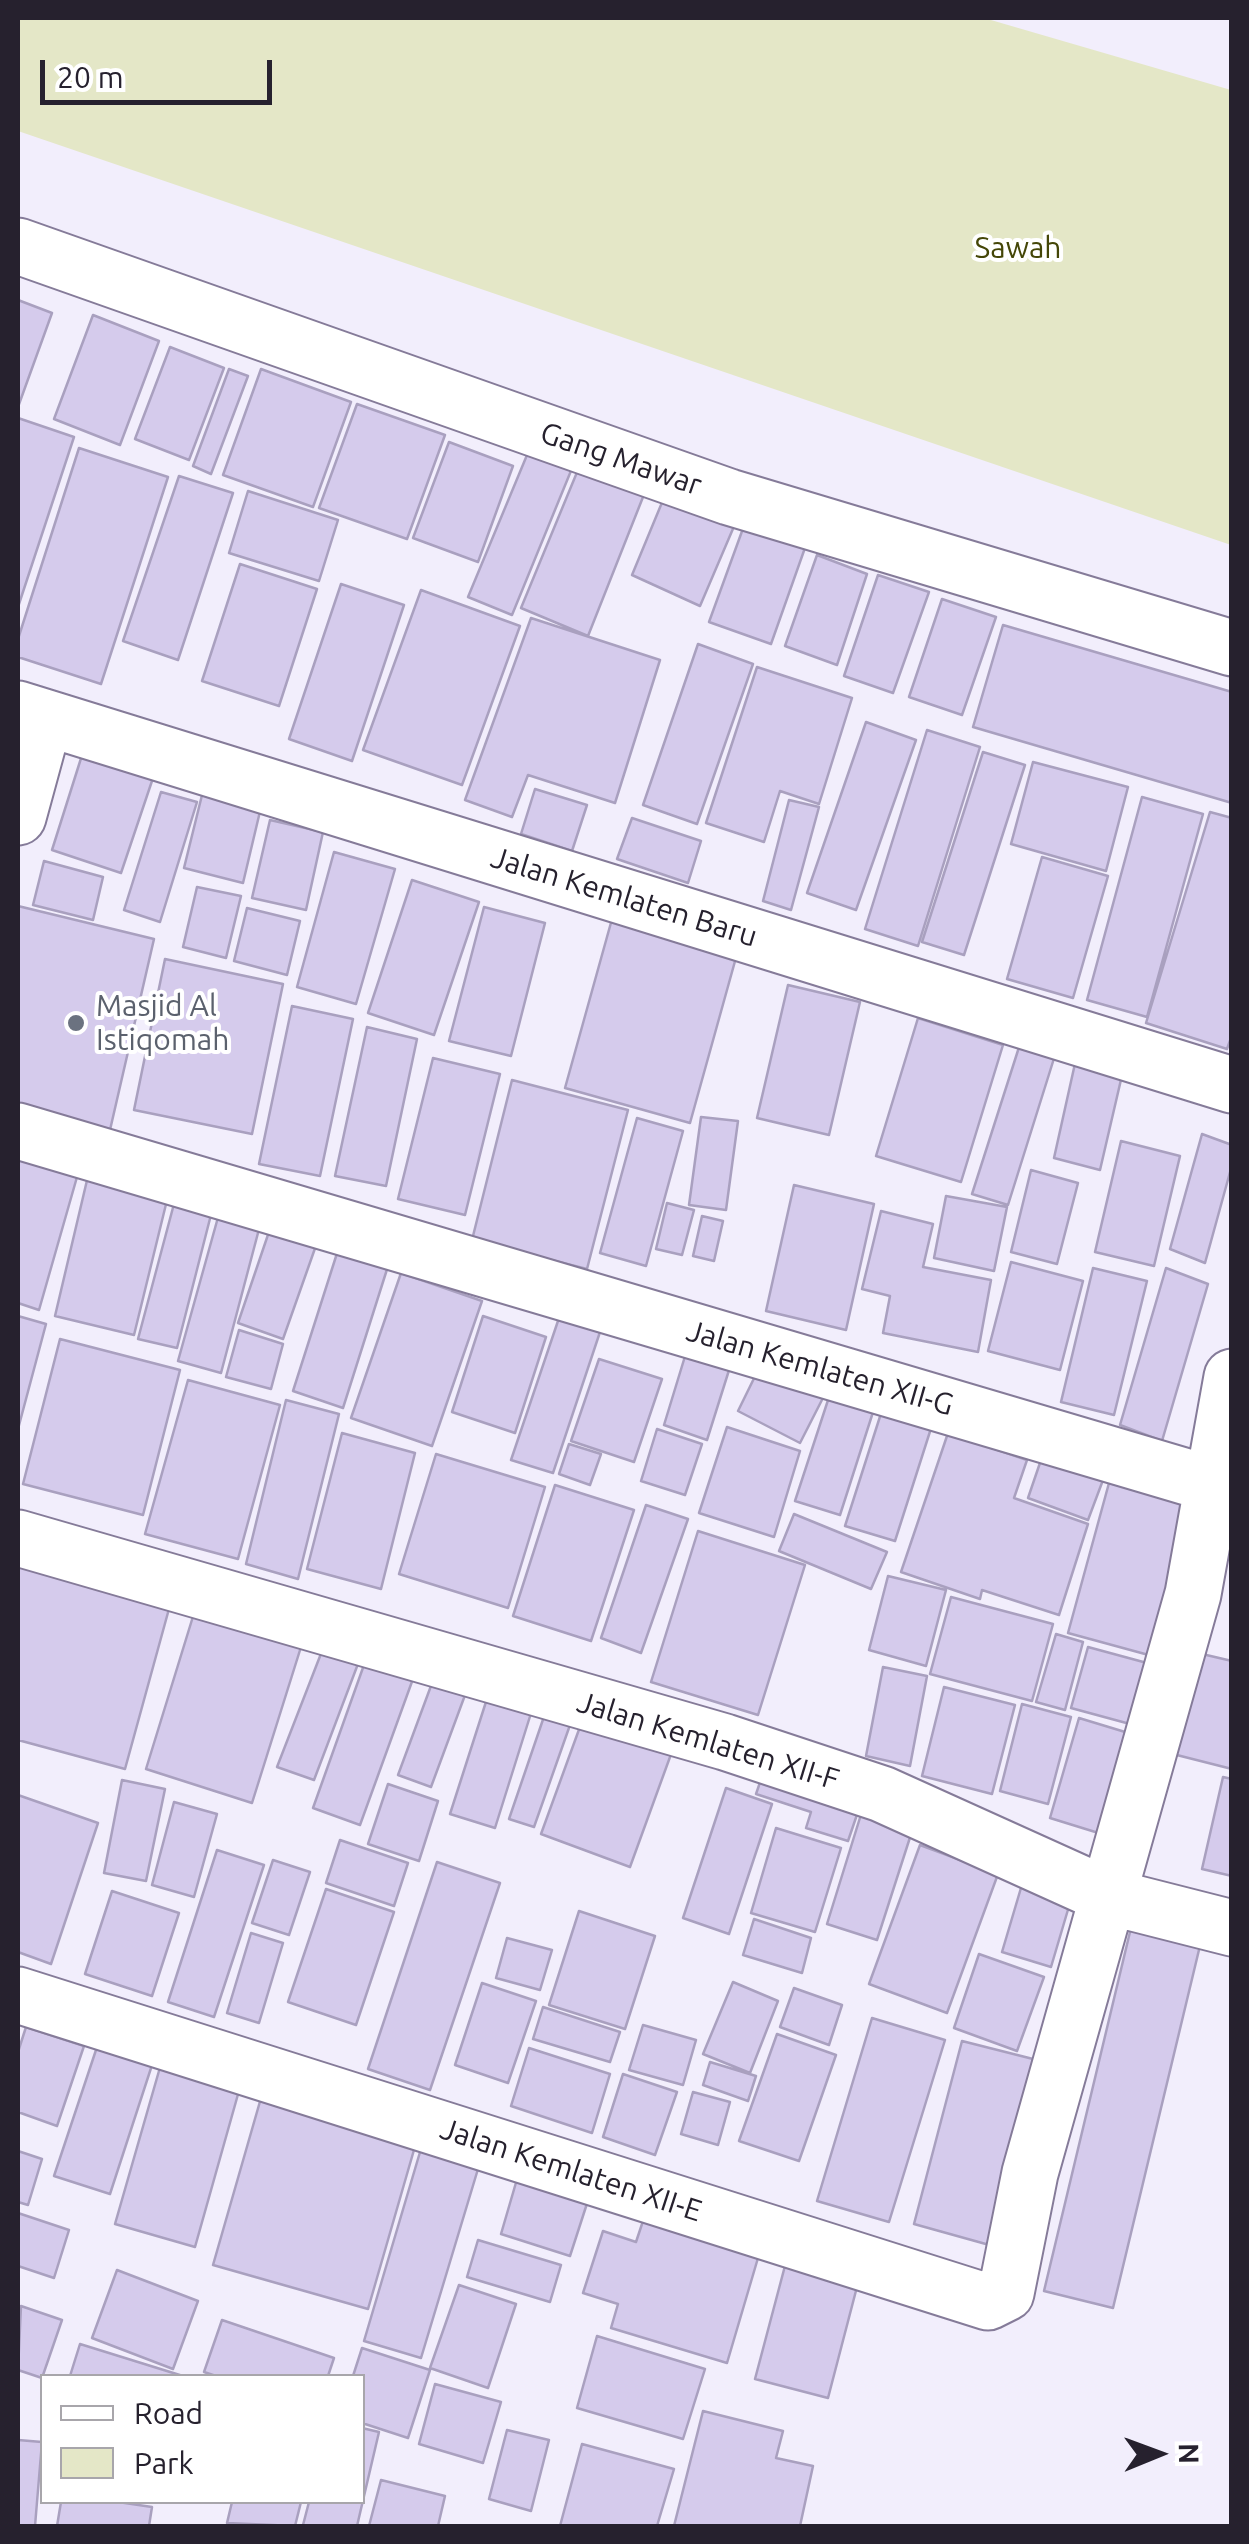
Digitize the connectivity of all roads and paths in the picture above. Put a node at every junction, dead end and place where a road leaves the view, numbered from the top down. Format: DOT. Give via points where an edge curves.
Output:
graph roads {
  1 [pos="18,246"];
  2 [pos="1232,648"];
  3 [pos="32,714"];
  4 [pos="18,818"];
  5 [pos="1232,1085"];
  6 [pos="18,1131"];
  7 [pos="1232,1377"];
  8 [pos="1214,1485"];
  9 [pos="18,1538"];
  10 [pos="1212,1599"];
  11 [pos="1110,1896"];
  12 [pos="1232,1928"];
  13 [pos="18,1995"];
  1 -- 2 [label="street, Gang Mawar" via="729,497"];
  3 -- 4 [label="street"];
  3 -- 5 [label="street, Jalan Kemlaten Baru"];
  6 -- 8 [label="street, Jalan Kemlaten XII-G"];
  7 -- 8 [label="street"];
  8 -- 10 [label="street"];
  9 -- 11 [label="street, Jalan Kemlaten XII-F" via="725,1742 882,1794"];
  10 -- 11 [label="street"];
  11 -- 12 [label="street, Jalan Kemlaten XII-F"];
  11 -- 13 [label="street, Jalan Kemlaten XII-E" via="1030,2172 1006,2293 988,2302"];
}
